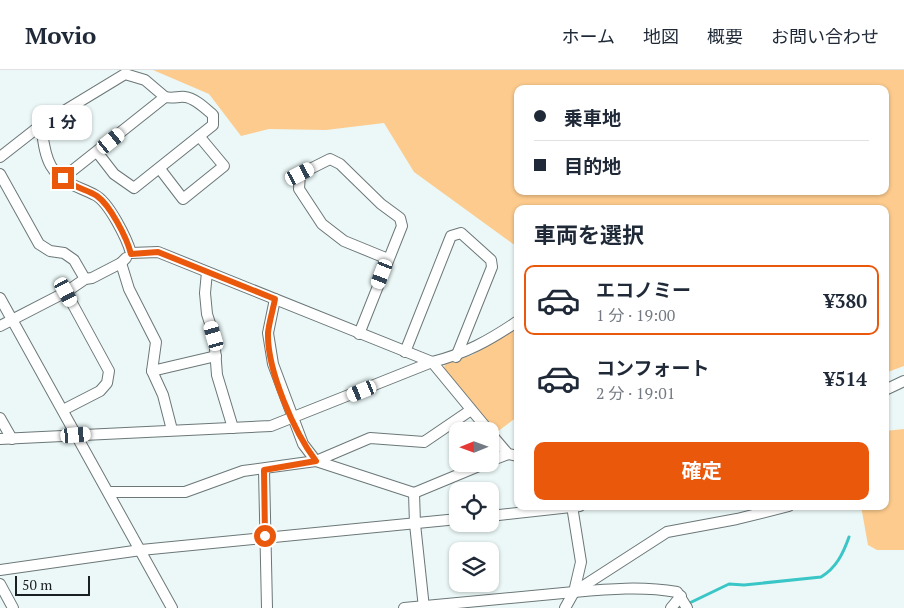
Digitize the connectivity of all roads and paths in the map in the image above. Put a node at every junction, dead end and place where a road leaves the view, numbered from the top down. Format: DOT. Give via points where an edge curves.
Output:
graph roads {
  1 [pos="165,98"];
  2 [pos="41,125"];
  3 [pos="199,136"];
  4 [pos="97,152"];
  5 [pos="0,157"];
  6 [pos="160,169"];
  7 [pos="0,174"];
  8 [pos="63,178"];
  9 [pos="131,254"];
  10 [pos="388,259"];
  11 [pos="122,263"];
  12 [pos="208,272"];
  13 [pos="84,279"];
  14 [pos="66,292"];
  15 [pos="0,298"];
  16 [pos="275,299"];
  17 [pos="12,320"];
  18 [pos="514,324"];
  19 [pos="0,326"];
  20 [pos="359,334"];
  21 [pos="405,352"];
  22 [pos="216,356"];
  23 [pos="456,356"];
  24 [pos="432,362"];
  25 [pos="152,372"];
  26 [pos="904,381"];
  27 [pos="889,388"];
  28 [pos="63,410"];
  29 [pos="471,410"];
  30 [pos="0,418"];
  31 [pos="293,419"];
  32 [pos="481,422"];
  33 [pos="233,428"];
  34 [pos="172,430"];
  35 [pos="76,435"];
  36 [pos="12,439"];
  37 [pos="0,440"];
  38 [pos="499,442"];
  39 [pos="513,455"];
  40 [pos="499,459"];
  41 [pos="316,461"];
  42 [pos="264,470"];
  43 [pos="465,472"];
  44 [pos="110,492"];
  45 [pos="414,493"];
  46 [pos="547,510"];
  47 [pos="575,510"];
  48 [pos="774,510"];
  49 [pos="499,515"];
  50 [pos="449,520"];
  51 [pos="415,524"];
  52 [pos="265,536"];
  53 [pos="141,550"];
  54 [pos="0,570"];
  55 [pos="0,584"];
  56 [pos="574,592"];
  57 [pos="684,601"];
  58 [pos="482,604"];
  59 [pos="423,607"];
  60 [pos="13,608"];
  61 [pos="172,608"];
  62 [pos="267,608"];
  63 [pos="404,608"];
  64 [pos="565,608"];
  65 [pos="671,608"];
  1 -- 2 [label="street" via="145,80 125,74"];
  1 -- 3 [label="street" via="185,97 213,115 212,125"];
  1 -- 4 [label="street"];
  2 -- 5 [label="street"];
  2 -- 8 [label="street" via="46,152 52,166"];
  3 -- 6 [label="street"];
  3 -- 6 [label="street" via="224,166 183,199"];
  4 -- 6 [label="street" via="114,174 134,188"];
  4 -- 8 [label="street"];
  7 -- 13 [label="street" via="39,244 69,256"];
  8 -- 9 [label="street" via="74,188 96,196 107,206"];
  9 -- 11 [label="street"];
  9 -- 12 [label="street" via="158,252"];
  10 -- 10 [label="street" via="402,226 400,218 330,159 300,174 300,189 322,224 344,241"];
  10 -- 20 [label="street"];
  11 -- 13 [label="street"];
  11 -- 25 [label="street" via="129,289 156,342"];
  12 -- 16 [label="street"];
  12 -- 22 [label="street" via="205,293"];
  13 -- 14 [label="street"];
  14 -- 17 [label="street"];
  14 -- 28 [label="street" via="109,371 107,383 100,391"];
  15 -- 17 [label="street"];
  16 -- 20 [label="street"];
  16 -- 31 [label="street" via="268,333 273,364"];
  17 -- 19 [label="street"];
  17 -- 28 [label="street"];
  18 -- 23 [label="street" via="481,346"];
  20 -- 21 [label="street"];
  21 -- 23 [label="street" via="451,236 460,233 491,260 492,267"];
  21 -- 24 [label="street"];
  22 -- 25 [label="street"];
  22 -- 33 [label="street" via="217,375"];
  23 -- 24 [label="street"];
  24 -- 29 [label="street"];
  24 -- 31 [label="street"];
  25 -- 34 [label="street" via="163,395"];
  26 -- 27 [label="street"];
  28 -- 35 [label="street"];
  29 -- 32 [label="street"];
  29 -- 41 [label="street" via="424,442 370,438"];
  30 -- 36 [label="street"];
  31 -- 33 [label="street" via="271,426"];
  31 -- 41 [label="street" via="303,444"];
  33 -- 34 [label="street"];
  34 -- 35 [label="street"];
  35 -- 36 [label="street"];
  35 -- 44 [label="street"];
  36 -- 37 [label="street"];
  38 -- 39 [label="street"];
  39 -- 40 [label="street"];
  41 -- 42 [label="street"];
  41 -- 45 [label="street"];
  42 -- 44 [label="street" via="242,472 184,492"];
  42 -- 52 [label="street"];
  43 -- 45 [label="street"];
  44 -- 53 [label="street"];
  45 -- 51 [label="street"];
  46 -- 49 [label="street"];
  47 -- 56 [label="street" via="580,562"];
  48 -- 56 [label="street" via="667,532"];
  50 -- 51 [label="street"];
  51 -- 52 [label="street"];
  51 -- 59 [label="street"];
  52 -- 53 [label="street"];
  52 -- 62 [label="street"];
  53 -- 54 [label="street"];
  53 -- 61 [label="street"];
  55 -- 60 [label="street"];
  56 -- 57 [label="street" via="628,588 668,590 678,592"];
  56 -- 58 [label="street"];
  56 -- 64 [label="street"];
  57 -- 65 [label="street"];
  58 -- 59 [label="street"];
  59 -- 63 [label="street"];
}
